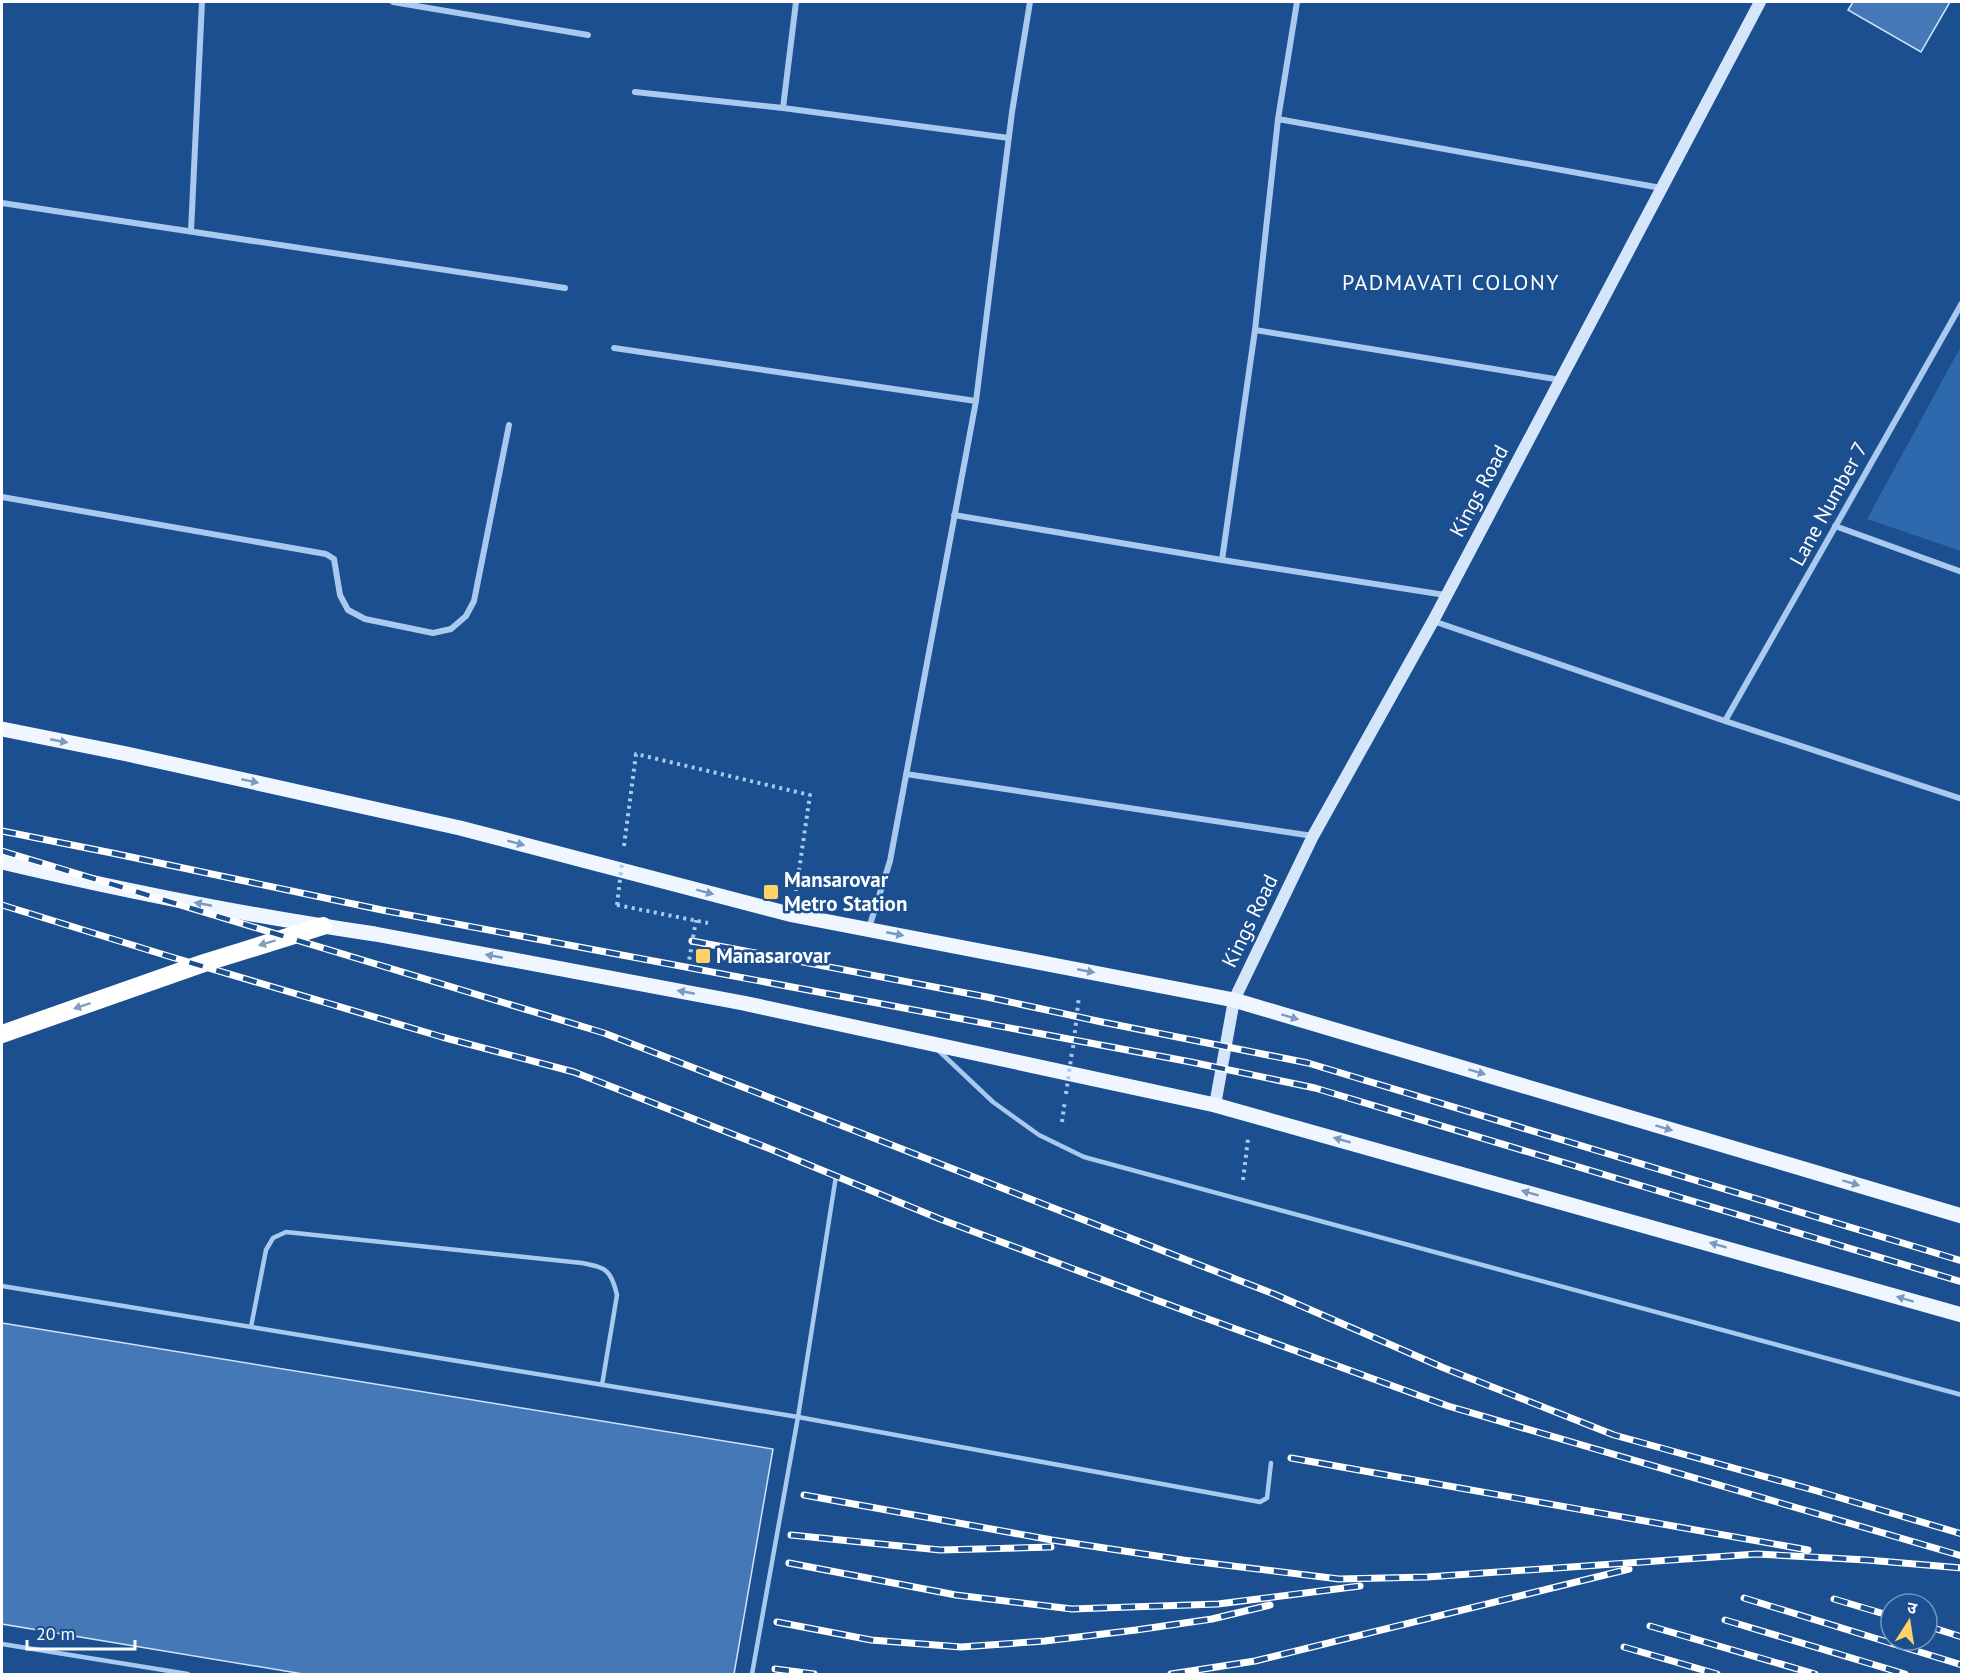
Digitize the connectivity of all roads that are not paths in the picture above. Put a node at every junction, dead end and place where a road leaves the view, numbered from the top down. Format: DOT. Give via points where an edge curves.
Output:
graph roads {
  1 [pos="202,2"];
  2 [pos="393,2"];
  3 [pos="796,2"];
  4 [pos="1030,2"];
  5 [pos="1297,2"];
  6 [pos="1760,2"];
  7 [pos="588,35"];
  8 [pos="635,92"];
  9 [pos="783,108"];
  10 [pos="1278,119"];
  11 [pos="1009,138"];
  12 [pos="1662,188"];
  13 [pos="2,203"];
  14 [pos="191,231"];
  15 [pos="565,288"];
  16 [pos="1962,303"];
  17 [pos="1255,330"];
  18 [pos="614,348"];
  19 [pos="1561,380"];
  20 [pos="976,401"];
  21 [pos="508,426"];
  22 [pos="2,497"];
  23 [pos="954,515"];
  24 [pos="1835,526"];
  25 [pos="1222,560"];
  26 [pos="1962,572"];
  27 [pos="1445,595"];
  28 [pos="1433,621"];
  29 [pos="1725,721"];
  30 [pos="2,729"];
  31 [pos="906,774"];
  32 [pos="1962,799"];
  33 [pos="1313,836"];
  34 [pos="2,862"];
  35 [pos="322,926"];
  36 [pos="869,929"];
  37 [pos="1234,1000"];
  38 [pos="2,1034"];
  39 [pos="930,1043"];
  40 [pos="1215,1105"];
  41 [pos="836,1176"];
  42 [pos="1962,1216"];
  43 [pos="2,1286"];
  44 [pos="1962,1315"];
  45 [pos="251,1327"];
  46 [pos="602,1385"];
  47 [pos="1962,1395"];
  48 [pos="798,1417"];
  49 [pos="1271,1463"];
  50 [pos="2,1644"];
  51 [pos="188,1674"];
  52 [pos="752,1674"];
  1 -- 14 [label="street"];
  2 -- 7 [label="street"];
  3 -- 9 [label="street"];
  4 -- 11 [label="street"];
  5 -- 10 [label="street"];
  6 -- 12 [label="street, Kings Road"];
  8 -- 9 [label="street"];
  9 -- 11 [label="street"];
  10 -- 12 [label="street"];
  10 -- 17 [label="street"];
  11 -- 20 [label="street"];
  12 -- 19 [label="street, Kings Road"];
  13 -- 14 [label="street"];
  14 -- 15 [label="street"];
  16 -- 24 [label="street, Lane Number 7"];
  17 -- 19 [label="street"];
  17 -- 25 [label="street"];
  18 -- 20 [label="street"];
  19 -- 27 [label="street, Kings Road"];
  20 -- 23 [label="street"];
  21 -- 22 [label="street" via="474,601 466,616 451,629 433,633 365,619 348,610 340,595 334,559 326,554"];
  23 -- 25 [label="street"];
  23 -- 31 [label="street"];
  24 -- 26 [label="street"];
  24 -- 29 [label="street, Lane Number 7"];
  25 -- 27 [label="street"];
  27 -- 28 [label="street, Kings Road"];
  28 -- 29 [label="street"];
  28 -- 33 [label="street, Kings Road"];
  29 -- 32 [label="street"];
  30 -- 36 [label="main road, one-way" via="460,828 793,915"];
  31 -- 33 [label="street"];
  31 -- 36 [label="street" via="890,861"];
  33 -- 37 [label="street, Kings Road"];
  35 -- 34 [label="main road, one-way"];
  35 -- 38 [label="highway, one-way"];
  39 -- 35 [label="main road, one-way" via="732,1000"];
  36 -- 37 [label="main road, one-way"];
  37 -- 40 [label="street, Kings Road"];
  37 -- 42 [label="main road, one-way"];
  39 -- 40 [label="main road"];
  39 -- 47 [label="lane" via="993,1102 1039,1135 1084,1157"];
  44 -- 40 [label="main road, one-way"];
  41 -- 48 [label="lane"];
  43 -- 45 [label="lane"];
  45 -- 46 [label="lane"];
  45 -- 46 [label="lane" via="266,1250 273,1238 286,1232 582,1263 603,1268 613,1280 616,1295"];
  46 -- 48 [label="lane"];
  48 -- 49 [label="lane" via="1260,1502 1267,1498"];
  48 -- 52 [label="lane"];
  50 -- 51 [label="lane"];
}
